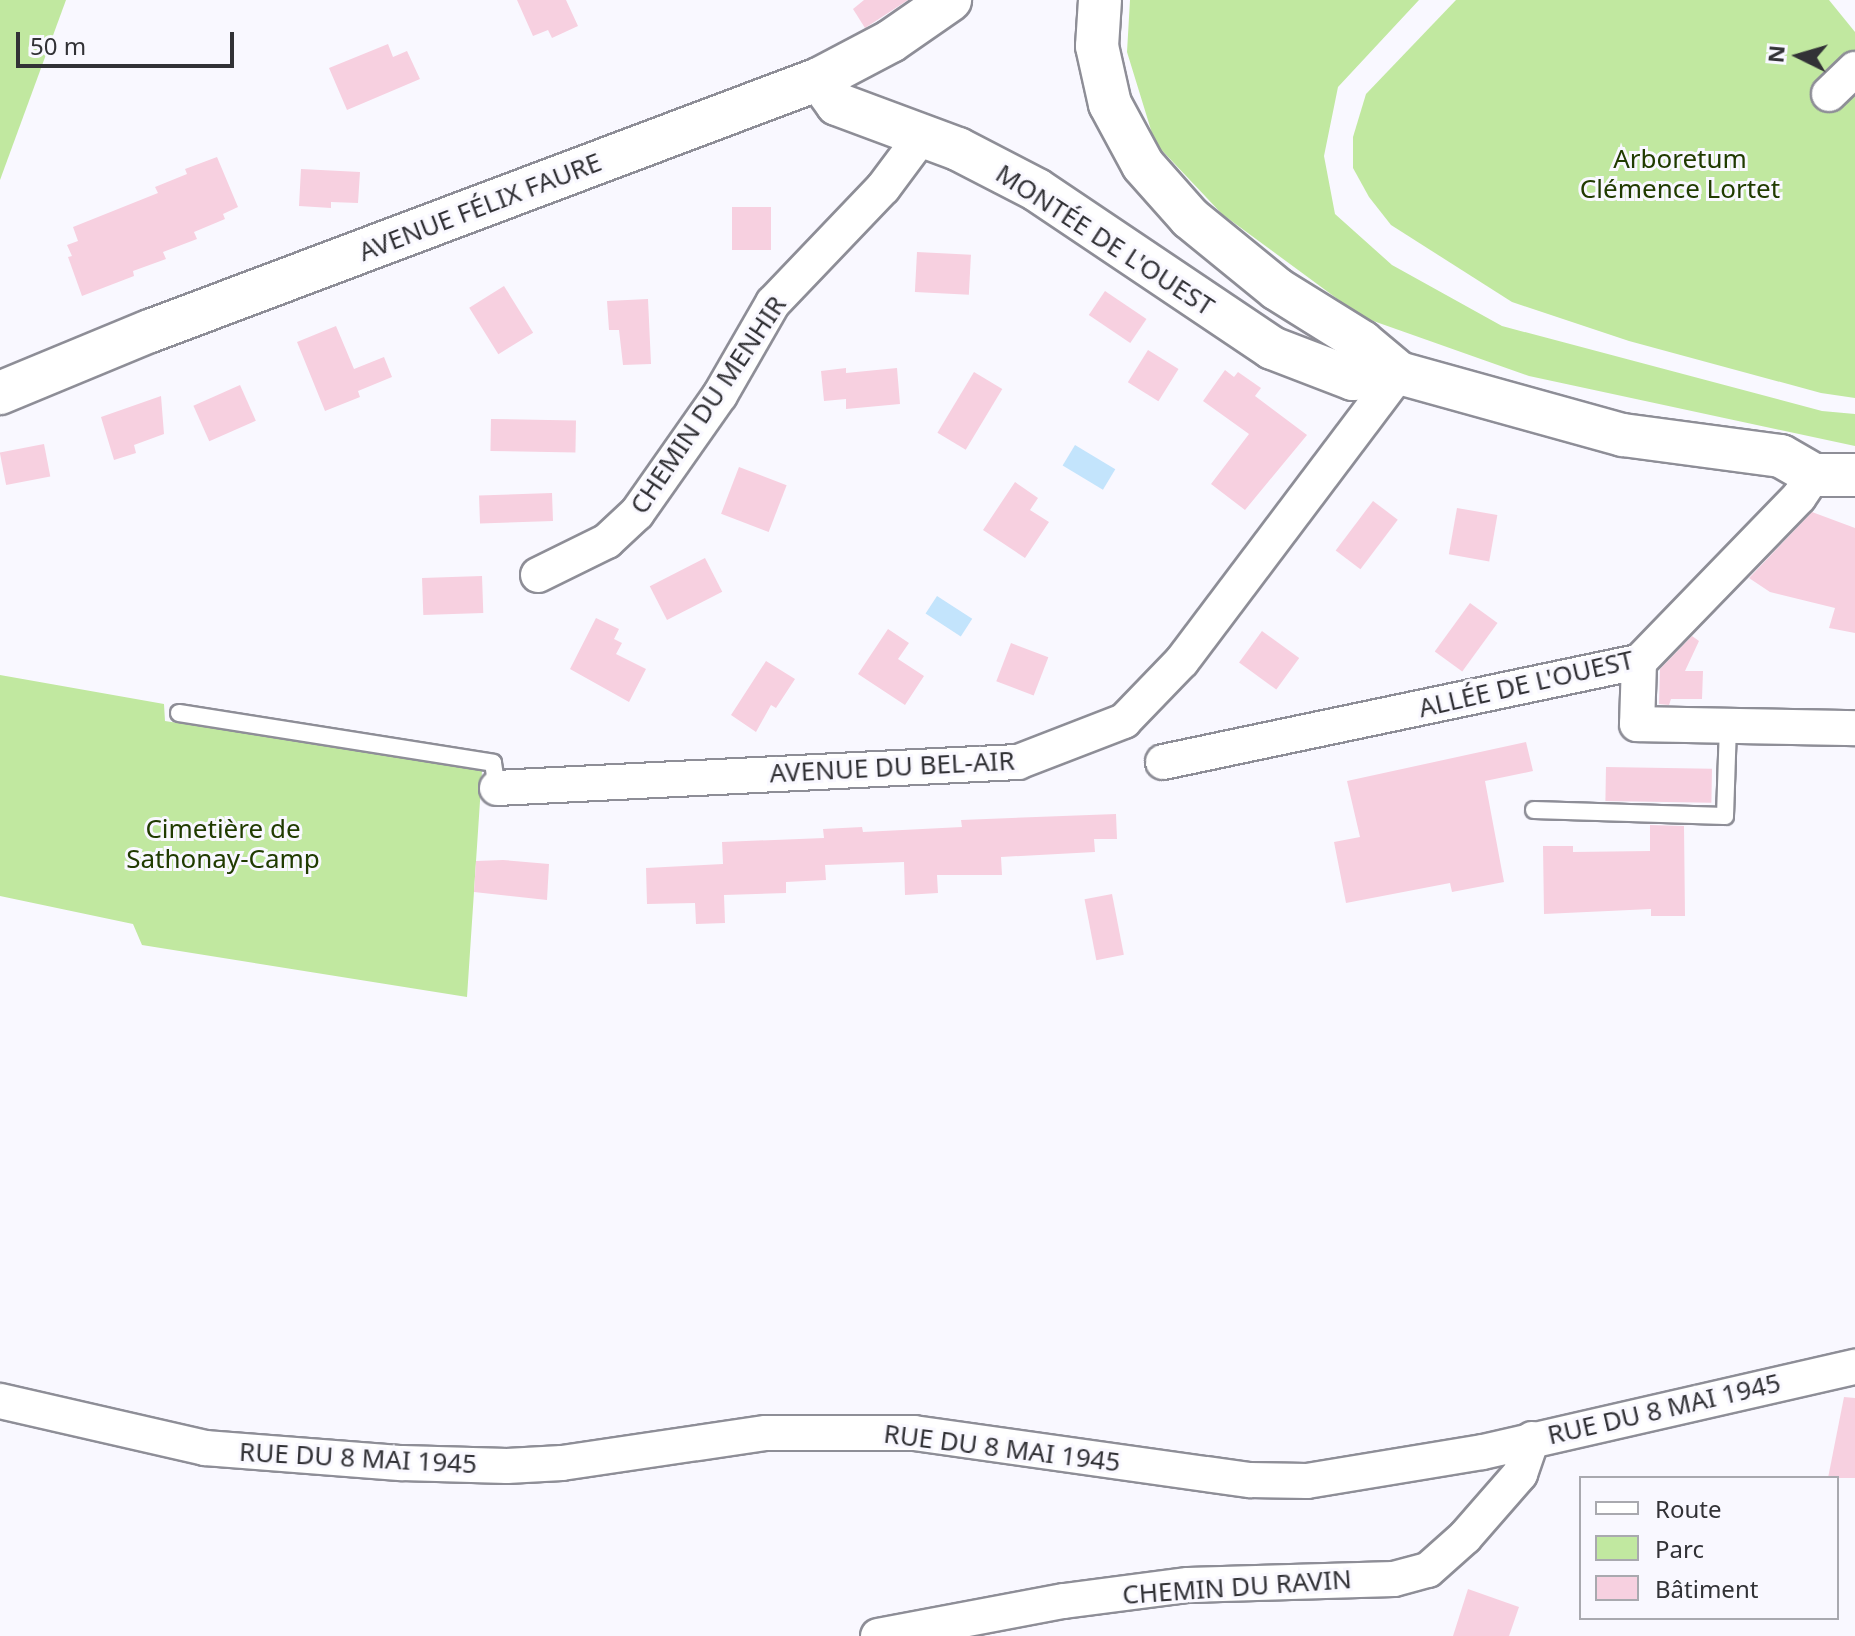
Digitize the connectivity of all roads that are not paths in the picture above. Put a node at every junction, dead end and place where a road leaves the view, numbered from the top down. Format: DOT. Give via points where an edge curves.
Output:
graph roads {
  1 [pos="950,0"];
  2 [pos="1100,0"];
  3 [pos="1855,69"];
  4 [pos="819,79"];
  5 [pos="1829,94"];
  6 [pos="921,137"];
  7 [pos="1362,342"];
  8 [pos="1307,361"];
  9 [pos="1399,373"];
  10 [pos="0,393"];
  11 [pos="1835,475"];
  12 [pos="538,575"];
  13 [pos="1639,662"];
  14 [pos="179,713"];
  15 [pos="1728,725"];
  16 [pos="1855,728"];
  17 [pos="1163,762"];
  18 [pos="497,788"];
  19 [pos="1534,810"];
  20 [pos="1855,1367"];
  21 [pos="0,1401"];
  22 [pos="1532,1439"];
  23 [pos="878,1636"];
  1 -- 4 [label="street, AVENUE FÉLIX FAURE" via="891,41"];
  2 -- 7 [label="street" via="1097,46 1110,104 1143,165 1190,218 1277,289"];
  3 -- 5 [label="street"];
  4 -- 6 [label="street, MONTÉE DE L'OUEST" via="837,104"];
  4 -- 10 [label="street, AVENUE FÉLIX FAURE" via="150,331"];
  6 -- 8 [label="street, MONTÉE DE L'OUEST" via="958,149 1037,190 1272,348"];
  6 -- 12 [label="street, CHEMIN DU MENHIR" via="883,188 773,303 720,395 637,513 607,541"];
  7 -- 8 [label="street"];
  7 -- 9 [label="street"];
  8 -- 9 [label="street, MONTÉE DE L'OUEST" via="1353,379"];
  9 -- 11 [label="street" via="1623,435 1781,456"];
  9 -- 18 [label="street, AVENUE DU BEL-AIR" via="1182,661 1124,721 1018,762"];
  11 -- 13 [label="street, ALLÉE DE L'OUEST" via="1799,497"];
  13 -- 15 [label="street" via="1637,724"];
  13 -- 17 [label="street, ALLÉE DE L'OUEST"];
  14 -- 18 [label="lane" via="493,763"];
  15 -- 16 [label="street"];
  15 -- 19 [label="lane" via="1725,816"];
  20 -- 22 [label="street, RUE DU 8 MAI 1945"];
  21 -- 22 [label="street, RUE DU 8 MAI 1945" via="205,1448 507,1466 766,1433 914,1433 1250,1480 1307,1481"];
  22 -- 23 [label="street, CHEMIN DU RAVIN" via="1520,1474 1428,1570 1394,1579 1188,1585 1064,1601"];
}
